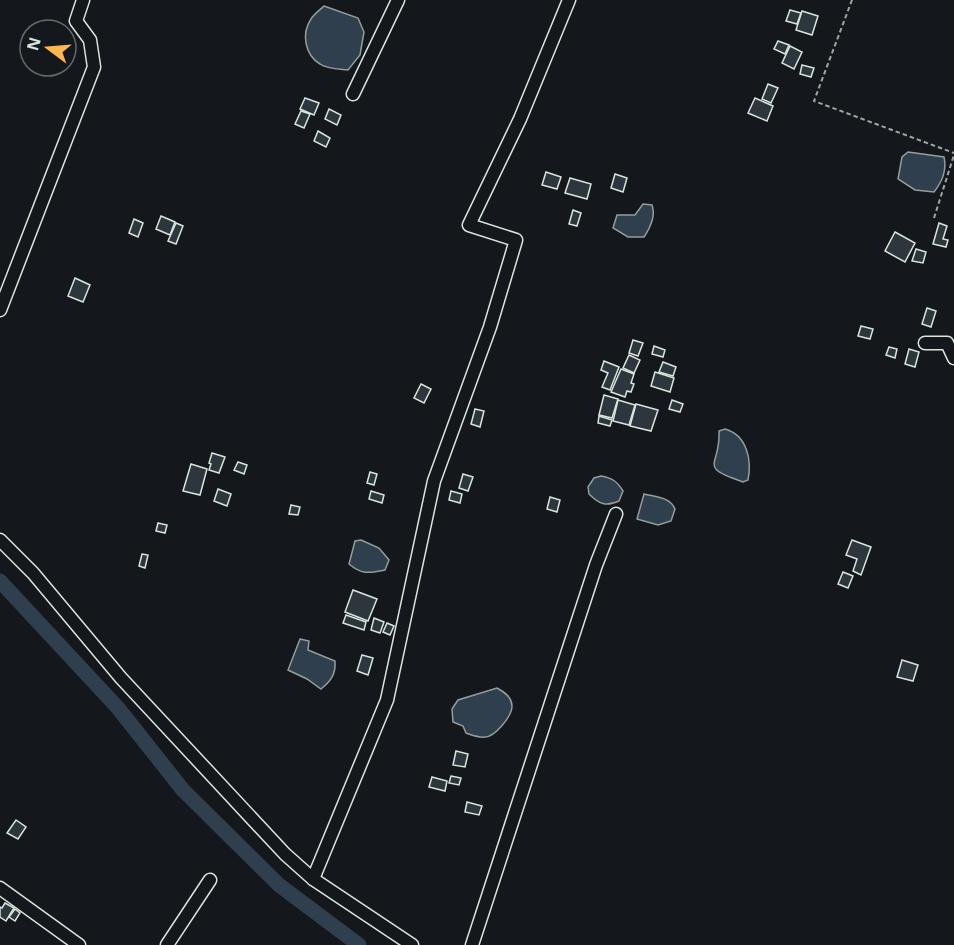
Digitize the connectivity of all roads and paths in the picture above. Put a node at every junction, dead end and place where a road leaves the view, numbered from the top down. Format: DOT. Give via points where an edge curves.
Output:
graph roads {
  1 [pos="83,0"];
  2 [pos="398,0"];
  3 [pos="569,0"];
  4 [pos="852,0"];
  5 [pos="353,94"];
  6 [pos="954,154"];
  7 [pos="934,218"];
  8 [pos="0,310"];
  9 [pos="926,343"];
  10 [pos="954,358"];
  11 [pos="616,513"];
  12 [pos="0,540"];
  13 [pos="313,879"];
  14 [pos="210,880"];
  15 [pos="0,888"];
  16 [pos="79,945"];
  17 [pos="167,945"];
  18 [pos="412,945"];
  19 [pos="472,945"];
  1 -- 8 [label="street" via="76,21 90,40 94,67"];
  2 -- 5 [label="street"];
  3 -- 13 [label="street" via="520,119 469,225 516,240 490,327 434,481 387,700"];
  4 -- 6 [label="path" via="814,101"];
  6 -- 7 [label="path"];
  9 -- 10 [label="street" via="947,344"];
  11 -- 19 [label="street"];
  12 -- 13 [label="street" via="33,573 121,678"];
  13 -- 18 [label="street"];
  14 -- 17 [label="street"];
  15 -- 16 [label="street"];
}
